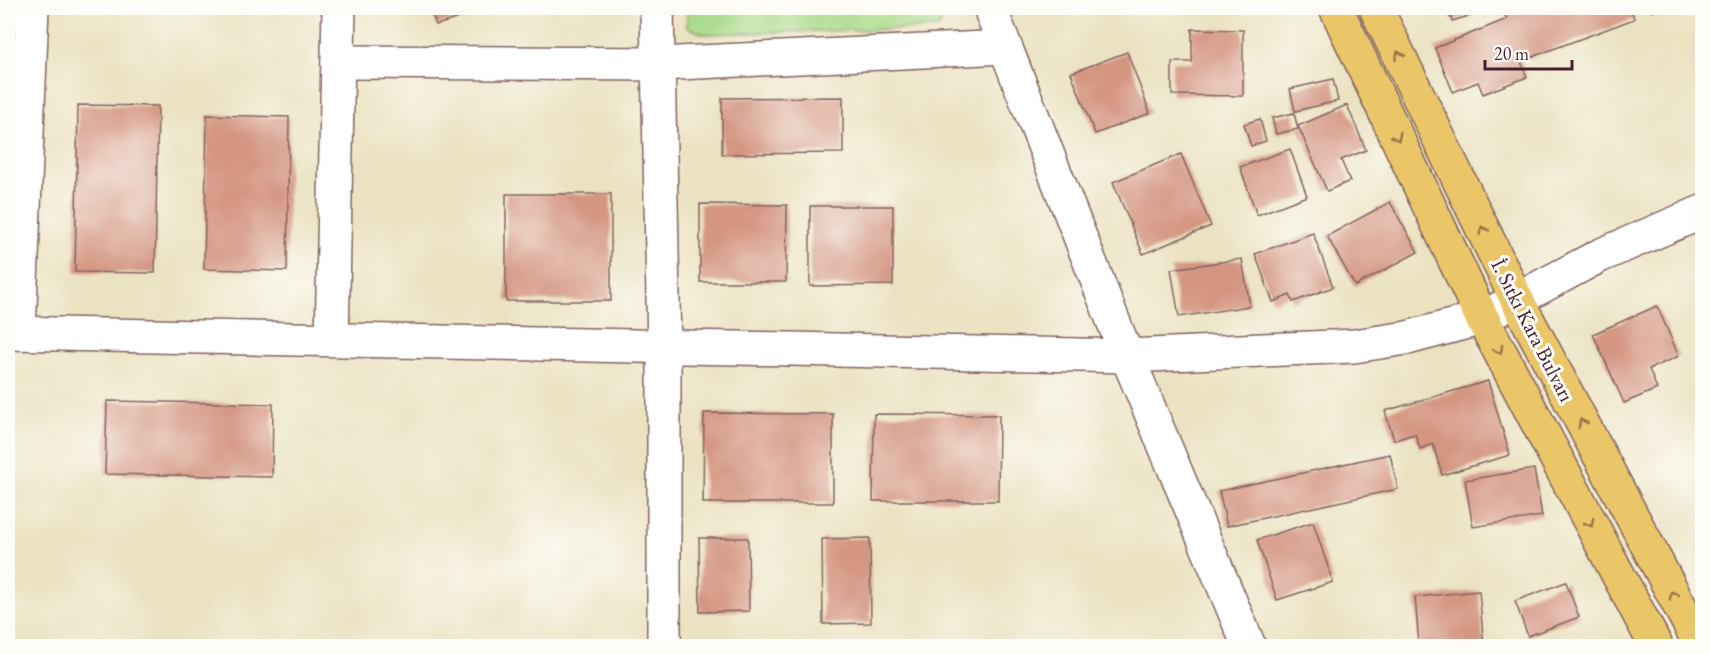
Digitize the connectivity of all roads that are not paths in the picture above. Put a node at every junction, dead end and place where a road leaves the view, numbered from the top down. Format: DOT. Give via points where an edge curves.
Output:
graph roads {
  1 [pos="32,8"];
  2 [pos="339,8"];
  3 [pos="657,8"];
  4 [pos="990,8"];
  5 [pos="1336,8"];
  6 [pos="1376,8"];
  7 [pos="1005,47"];
  8 [pos="338,62"];
  9 [pos="658,64"];
  10 [pos="1702,212"];
  11 [pos="1517,300"];
  12 [pos="1482,318"];
  13 [pos="13,333"];
  14 [pos="332,339"];
  15 [pos="664,346"];
  16 [pos="1127,357"];
  17 [pos="664,646"];
  18 [pos="1249,646"];
  19 [pos="1656,646"];
  20 [pos="1701,646"];
  1 -- 13 [label="street"];
  2 -- 8 [label="street"];
  3 -- 9 [label="street"];
  4 -- 7 [label="street"];
  5 -- 12 [label="main road, İ. Sıtkı Kara Bulvarı, one-way"];
  11 -- 6 [label="main road, İ. Sıtkı Kara Bulvarı, one-way"];
  7 -- 9 [label="street"];
  7 -- 16 [label="street"];
  8 -- 9 [label="street"];
  8 -- 14 [label="street"];
  9 -- 15 [label="street"];
  10 -- 11 [label="street" via="1599,256"];
  11 -- 12 [label="street"];
  20 -- 11 [label="main road, İ. Sıtkı Kara Bulvarı, one-way"];
  12 -- 16 [label="street" via="1407,339 1354,346"];
  12 -- 19 [label="main road, İ. Sıtkı Kara Bulvarı, one-way"];
  13 -- 14 [label="street"];
  14 -- 15 [label="street"];
  15 -- 16 [label="street"];
  15 -- 17 [label="street"];
  16 -- 18 [label="street"];
}
